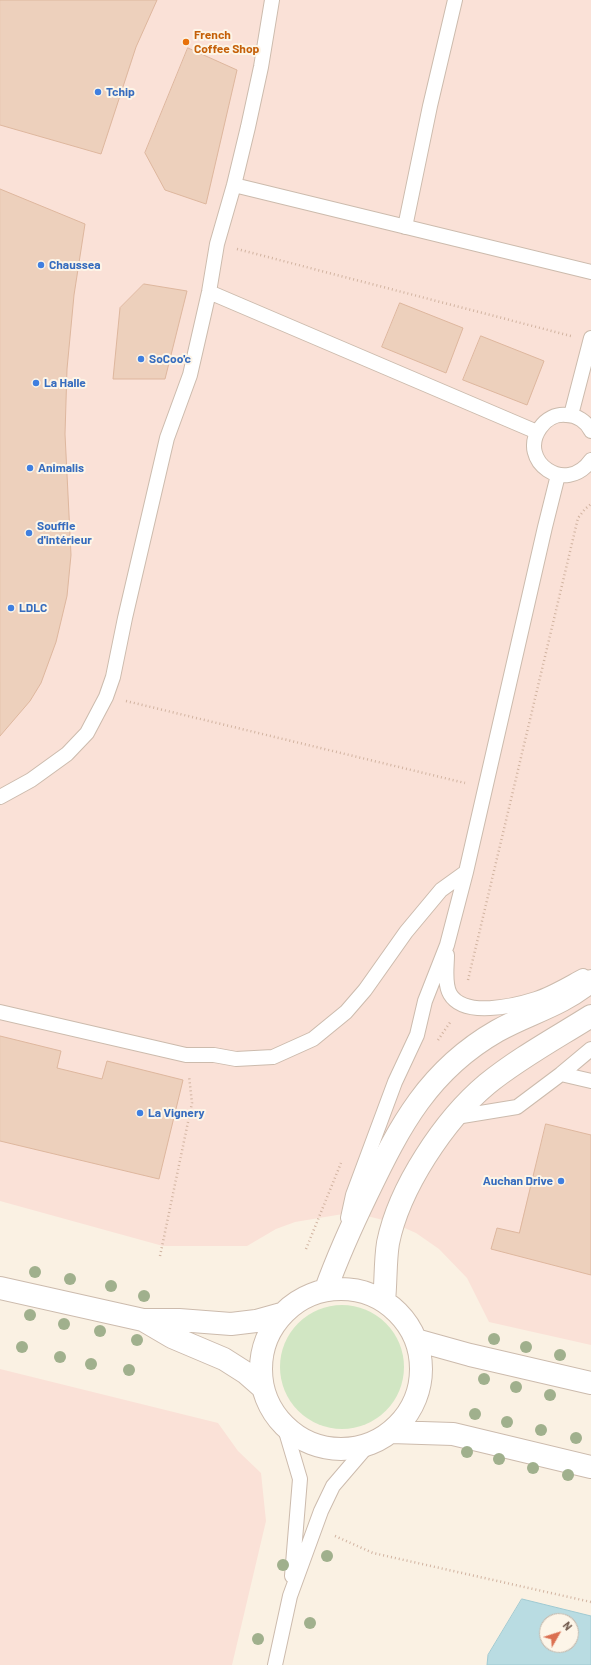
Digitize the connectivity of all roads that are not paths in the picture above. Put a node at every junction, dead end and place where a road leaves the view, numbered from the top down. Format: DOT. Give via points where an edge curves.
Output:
graph roads {
  1 [pos="272,0"];
  2 [pos="455,0"];
  3 [pos="234,185"];
  4 [pos="405,227"];
  5 [pos="591,272"];
  6 [pos="209,292"];
  7 [pos="591,339"];
  8 [pos="571,415"];
  9 [pos="591,431"];
  10 [pos="537,432"];
  11 [pos="591,460"];
  12 [pos="558,475"];
  13 [pos="0,797"];
  14 [pos="466,872"];
  15 [pos="447,945"];
  16 [pos="591,972"];
  17 [pos="591,981"];
  18 [pos="0,1012"];
  19 [pos="591,1016"];
  20 [pos="591,1049"];
  21 [pos="561,1074"];
  22 [pos="591,1082"];
  23 [pos="456,1117"];
  24 [pos="342,1248"];
  25 [pos="0,1288"];
  26 [pos="326,1289"];
  27 [pos="384,1301"];
  28 [pos="282,1314"];
  29 [pos="143,1320"];
  30 [pos="416,1340"];
  31 [pos="591,1383"];
  32 [pos="262,1387"];
  33 [pos="284,1425"];
  34 [pos="391,1432"];
  35 [pos="369,1444"];
  36 [pos="591,1467"];
  37 [pos="290,1596"];
  38 [pos="275,1665"];
  1 -- 3 [label="lane" via="261,67"];
  2 -- 4 [label="lane"];
  3 -- 4 [label="lane"];
  3 -- 6 [label="lane" via="217,244"];
  4 -- 5 [label="lane"];
  6 -- 10 [label="lane"];
  6 -- 13 [label="lane" via="190,375 167,438 113,677 106,697 87,733 66,754 31,780"];
  7 -- 8 [label="lane"];
  8 -- 9 [label="lane" via="581,420"];
  8 -- 10 [label="lane" via="551,417"];
  10 -- 12 [label="lane" via="534,442 537,459 543,467"];
  11 -- 12 [label="lane" via="578,473"];
  12 -- 14 [label="lane" via="544,526"];
  14 -- 15 [label="lane"];
  14 -- 18 [label="lane" via="441,890 346,1012 313,1039 272,1057 236,1059 186,1055"];
  15 -- 16 [label="lane" via="448,987 451,995 461,1004 473,1008 490,1008 536,999"];
  15 -- 24 [label="lane" via="426,1001 417,1035 395,1082 353,1195"];
  17 -- 24 [label="street" via="553,1006 498,1031 453,1062 428,1087 406,1118 385,1156"];
  19 -- 23 [label="street" via="486,1085"];
  20 -- 21 [label="lane"];
  21 -- 22 [label="lane"];
  21 -- 23 [label="lane" via="517,1107"];
  23 -- 27 [label="street" via="427,1154 407,1188 395,1217 388,1245"];
  24 -- 26 [label="street"];
  25 -- 29 [label="street"];
  26 -- 27 [label="street" via="346,1288 366,1292"];
  26 -- 28 [label="street" via="302,1298"];
  27 -- 30 [label="street" via="403,1318"];
  28 -- 29 [label="street" via="231,1324"];
  28 -- 32 [label="street" via="267,1336 260,1361"];
  29 -- 32 [label="street" via="172,1337 224,1360 246,1373"];
  30 -- 31 [label="street"];
  30 -- 34 [label="street" via="421,1365 419,1390 408,1414"];
  32 -- 33 [label="street" via="270,1408"];
  33 -- 35 [label="street" via="302,1439 324,1448 347,1449"];
  33 -- 37 [label="lane" via="300,1479"];
  34 -- 35 [label="street"];
  34 -- 36 [label="street" via="453,1434"];
  35 -- 37 [label="lane" via="333,1486 314,1529"];
  37 -- 38 [label="lane"];
}
